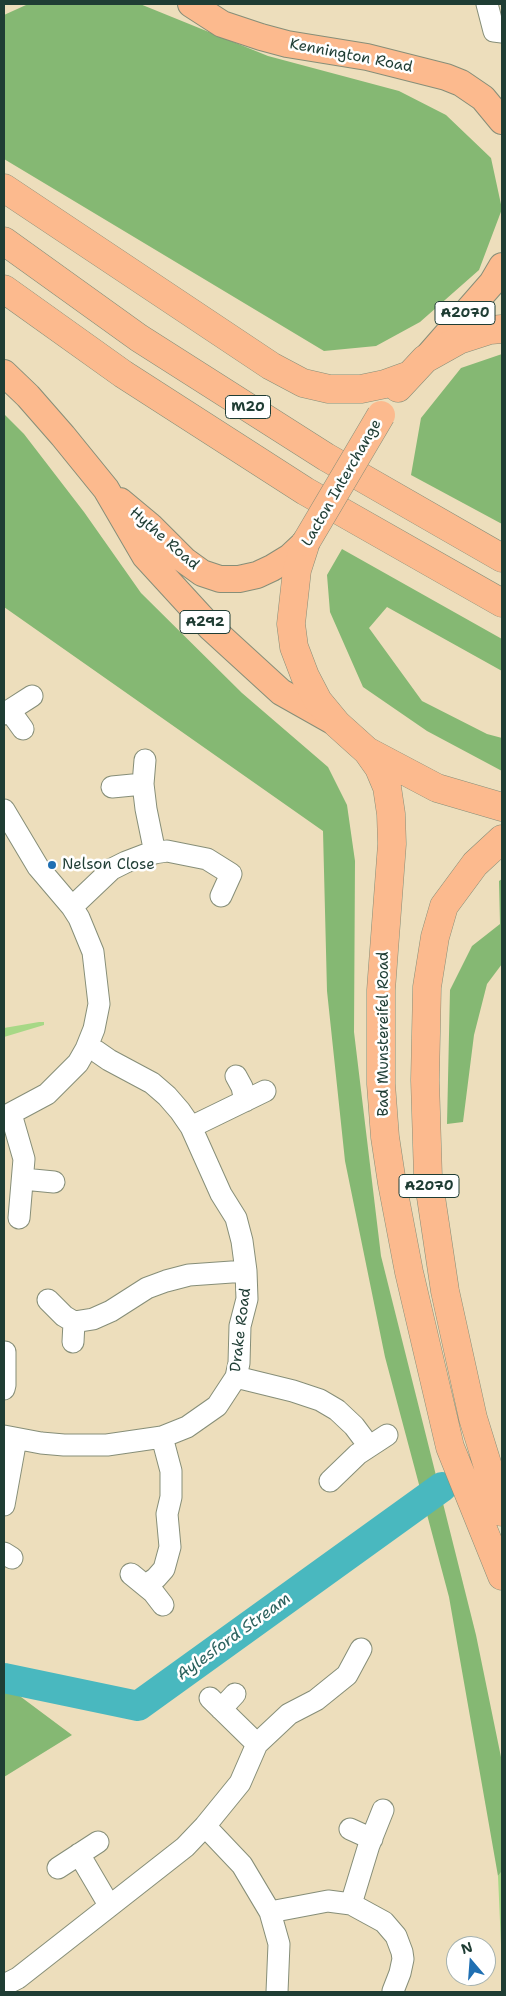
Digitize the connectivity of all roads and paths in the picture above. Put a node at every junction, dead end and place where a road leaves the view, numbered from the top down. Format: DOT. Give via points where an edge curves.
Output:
graph roads {
  1 [pos="487,4"];
  2 [pos="193,5"];
  3 [pos="502,32"];
  4 [pos="502,121"];
  5 [pos="4,188"];
  6 [pos="4,241"];
  7 [pos="502,266"];
  8 [pos="4,289"];
  9 [pos="502,329"];
  10 [pos="418,367"];
  11 [pos="4,373"];
  12 [pos="106,489"];
  13 [pos="306,542"];
  14 [pos="502,558"];
  15 [pos="502,603"];
  16 [pos="32,696"];
  17 [pos="7,713"];
  18 [pos="336,724"];
  19 [pos="23,729"];
  20 [pos="367,751"];
  21 [pos="145,760"];
  22 [pos="143,784"];
  23 [pos="112,787"];
  24 [pos="502,807"];
  25 [pos="4,810"];
  26 [pos="502,839"];
  27 [pos="12,842"];
  28 [pos="155,853"];
  29 [pos="221,896"];
  30 [pos="72,907"];
  31 [pos="86,1049"];
  32 [pos="236,1076"];
  33 [pos="265,1091"];
  34 [pos="245,1101"];
  35 [pos="7,1116"];
  36 [pos="191,1127"];
  37 [pos="23,1179"];
  38 [pos="54,1182"];
  39 [pos="19,1218"];
  40 [pos="246,1271"];
  41 [pos="48,1300"];
  42 [pos="4,1352"];
  43 [pos="236,1377"];
  44 [pos="4,1389"];
  45 [pos="387,1435"];
  46 [pos="10,1437"];
  47 [pos="162,1437"];
  48 [pos="369,1446"];
  49 [pos="330,1481"];
  50 [pos="4,1505"];
  51 [pos="502,1512"];
  52 [pos="502,1576"];
  53 [pos="162,1605"];
  54 [pos="361,1649"];
  55 [pos="222,1700"];
  56 [pos="257,1744"];
  57 [pos="383,1810"];
  58 [pos="205,1826"];
  59 [pos="350,1829"];
  60 [pos="372,1838"];
  61 [pos="98,1842"];
  62 [pos="79,1854"];
  63 [pos="58,1868"];
  64 [pos="352,1904"];
  65 [pos="109,1905"];
  66 [pos="270,1912"];
  67 [pos="4,1985"];
  68 [pos="277,1992"];
  69 [pos="393,1992"];
  1 -- 3 [label="street" via="494,31"];
  2 -- 4 [label="main road, Kennington Road" via="222,24 261,37 367,57 446,77 482,98"];
  5 -- 10 [label="highway" via="271,366 303,383 329,390 361,388 385,384"];
  6 -- 14 [label="highway, M20" via="140,338 317,452"];
  7 -- 10 [label="main road, A2070" via="492,283"];
  8 -- 15 [label="highway, M20" via="123,374 305,491"];
  9 -- 10 [label="highway, Lacton Interchange" via="459,340"];
  10 -- 13 [label="highway, Lacton Interchange, bridge" via="394,392"];
  11 -- 12 [label="main road, Hythe Road / A292" via="28,396"];
  12 -- 13 [label="main road, Hythe Road / A292" via="184,560 202,573 220,579 264,572 290,557"];
  12 -- 18 [label="main road, Hythe Road / A292" via="145,556 211,628 281,692"];
  13 -- 18 [label="highway, Lacton Interchange" via="297,570 292,604 294,647 318,701"];
  16 -- 17 [label="street"];
  17 -- 19 [label="street" via="18,719"];
  18 -- 20 [label="highway, Lacton Interchange"];
  20 -- 24 [label="highway" via="437,788"];
  20 -- 52 [label="highway, Bad Munstereifel Road / A2070" via="387,787 391,814 392,844 381,990 381,1084 392,1183 450,1447"];
  21 -- 22 [label="street"];
  22 -- 23 [label="street"];
  22 -- 28 [label="street"];
  25 -- 27 [label="street"];
  26 -- 51 [label="highway, A2070" via="475,864 444,906 427,987 424,1080 428,1177 446,1292 473,1418"];
  27 -- 30 [label="street" via="38,866"];
  28 -- 29 [label="street" via="179,852 207,859 231,874"];
  28 -- 30 [label="street" via="112,870"];
  30 -- 31 [label="street" via="93,952 99,1004"];
  31 -- 35 [label="street" via="78,1063 47,1094"];
  31 -- 36 [label="street, Drake Road" via="96,1051 152,1083 167,1096"];
  32 -- 34 [label="street"];
  33 -- 34 [label="street"];
  34 -- 36 [label="street"];
  35 -- 37 [label="street" via="24,1159"];
  36 -- 40 [label="street, Drake Road" via="220,1194 236,1218"];
  37 -- 38 [label="street"];
  37 -- 39 [label="street"];
  40 -- 41 [label="street" via="189,1275 166,1281 147,1288 74,1332"];
  40 -- 43 [label="street, Drake Road" via="247,1299 240,1326"];
  42 -- 44 [label="street"];
  43 -- 47 [label="street, Drake Road" via="216,1406 186,1427"];
  43 -- 48 [label="street" via="320,1400 354,1426"];
  45 -- 48 [label="street"];
  46 -- 47 [label="street, Drake Road" via="41,1443 107,1445"];
  46 -- 50 [label="street"];
  47 -- 53 [label="street" via="171,1471 167,1514 170,1547 164,1568 156,1578 138,1580"];
  48 -- 49 [label="street"];
  54 -- 56 [label="street" via="354,1683 289,1714"];
  55 -- 56 [label="street"];
  56 -- 58 [label="street" via="240,1783"];
  57 -- 60 [label="street"];
  58 -- 65 [label="street" via="185,1847"];
  58 -- 66 [label="street" via="242,1865"];
  59 -- 60 [label="street"];
  60 -- 64 [label="street"];
  61 -- 62 [label="street"];
  62 -- 63 [label="street"];
  62 -- 65 [label="street"];
  64 -- 66 [label="street" via="320,1902"];
  64 -- 69 [label="street" via="384,1922 400,1944 403,1959"];
  65 -- 67 [label="street" via="18,1978"];
  66 -- 68 [label="street" via="279,1944"];
}
